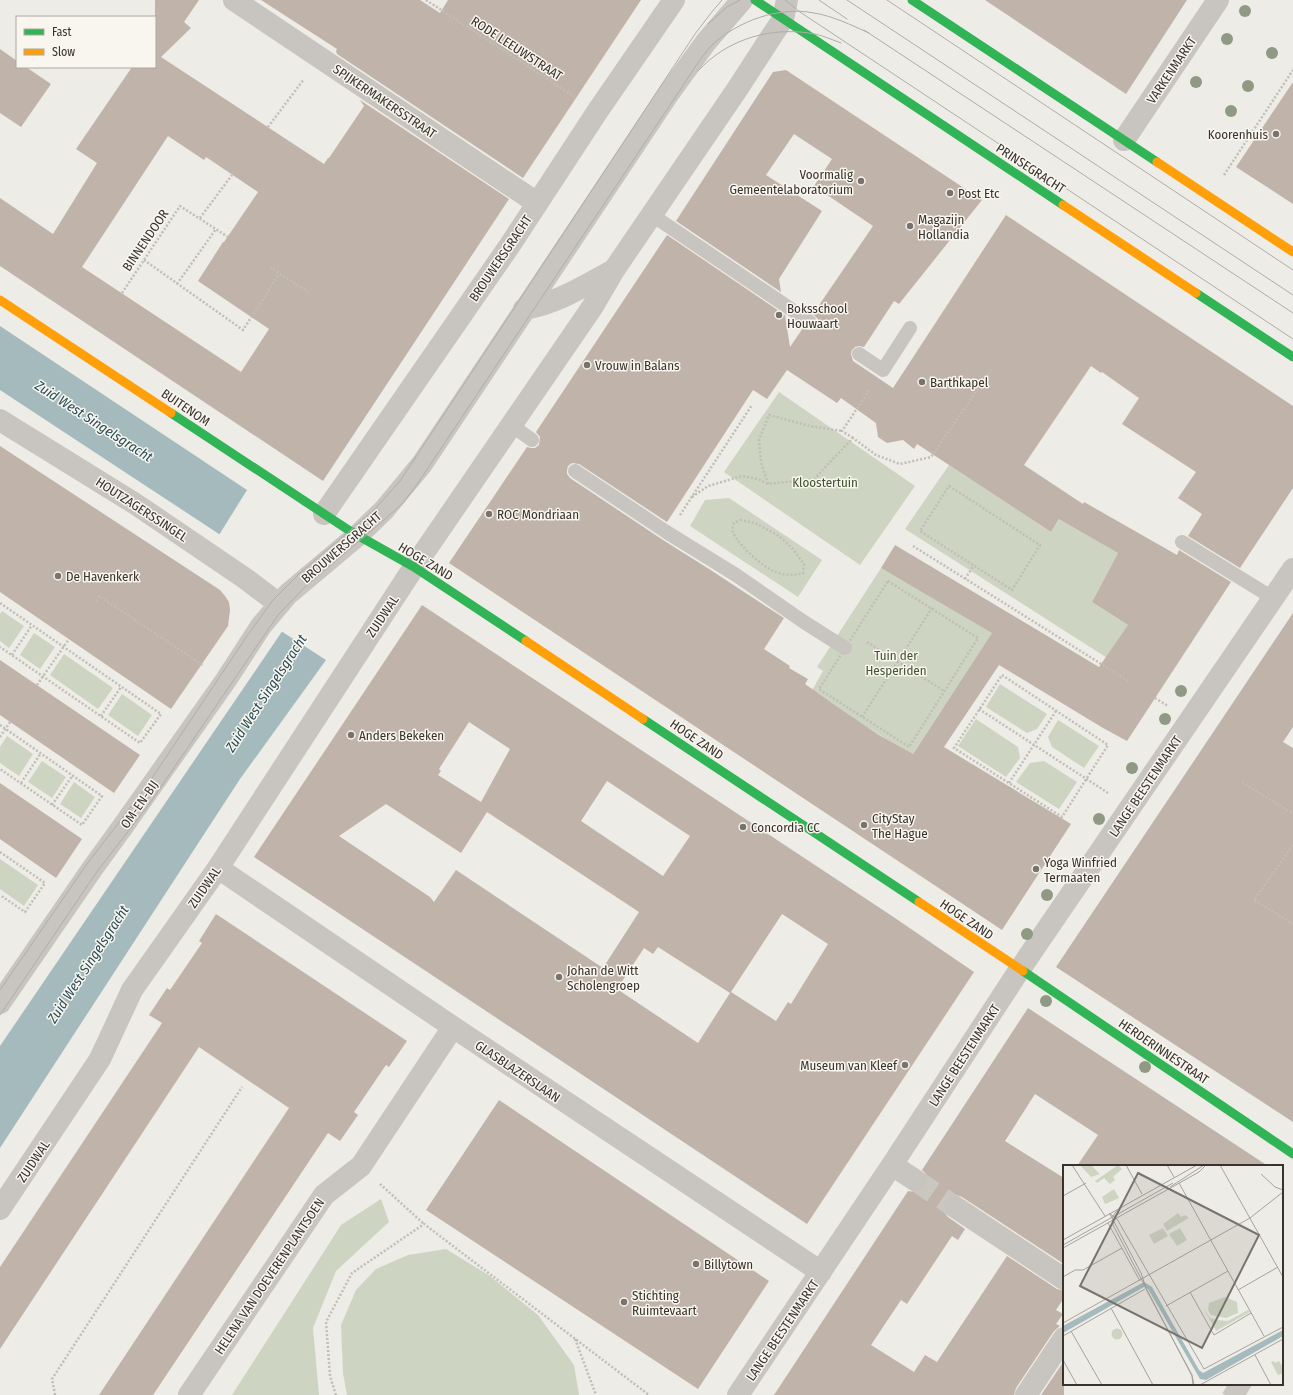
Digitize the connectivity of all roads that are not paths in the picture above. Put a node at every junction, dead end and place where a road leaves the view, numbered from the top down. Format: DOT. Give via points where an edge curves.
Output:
graph roads {
  1 [pos="234,0"];
  2 [pos="674,0"];
  3 [pos="742,0"];
  4 [pos="755,0"];
  5 [pos="912,0"];
  6 [pos="1218,0"];
  7 [pos="785,9"];
  8 [pos="1124,140"];
  9 [pos="536,203"];
  10 [pos="652,215"];
  11 [pos="1293,252"];
  12 [pos="614,270"];
  13 [pos="0,300"];
  14 [pos="524,309"];
  15 [pos="810,322"];
  16 [pos="910,328"];
  17 [pos="859,354"];
  18 [pos="1293,357"];
  19 [pos="0,420"];
  20 [pos="511,425"];
  21 [pos="532,440"];
  22 [pos="575,471"];
  23 [pos="324,514"];
  24 [pos="357,536"];
  25 [pos="1182,542"];
  26 [pos="414,567"];
  27 [pos="1293,569"];
  28 [pos="1273,598"];
  29 [pos="283,599"];
  30 [pos="845,648"];
  31 [pos="218,868"];
  32 [pos="1020,970"];
  33 [pos="0,1003"];
  34 [pos="453,1027"];
  35 [pos="1293,1154"];
  36 [pos="892,1165"];
  37 [pos="915,1180"];
  38 [pos="955,1207"];
  39 [pos="0,1209"];
  40 [pos="821,1272"];
  41 [pos="1063,1278"];
  42 [pos="1063,1340"];
  43 [pos="189,1395"];
  44 [pos="738,1395"];
  45 [pos="1026,1395"];
  1 -- 9 [label="street, SPIJKERMAKERSSTRAAT"];
  2 -- 9 [label="street, BROUWERSGRACHT"];
  3 -- 14 [label="street, BROUWERSGRACHT" via="706,42 670,93"];
  4 -- 7 [label="street, PRINSEGRACHT"];
  5 -- 8 [label="street"];
  6 -- 8 [label="street, VARKENMARKT"];
  7 -- 10 [label="street" via="738,88"];
  7 -- 18 [label="street, PRINSEGRACHT" via="802,32"];
  8 -- 11 [label="street"];
  9 -- 23 [label="street, BROUWERSGRACHT" via="510,245"];
  10 -- 12 [label="street"];
  10 -- 15 [label="lane"];
  12 -- 14 [label="street" via="575,291 535,308"];
  12 -- 20 [label="street" via="593,306"];
  13 -- 23 [label="street, BUITENOM"];
  14 -- 24 [label="street, BROUWERSGRACHT" via="422,464 384,510"];
  16 -- 17 [label="lane" via="883,370"];
  19 -- 29 [label="street, HOUTZAGERSSINGEL"];
  20 -- 21 [label="lane"];
  20 -- 26 [label="street"];
  22 -- 30 [label="lane"];
  23 -- 24 [label="street, BUITENOM"];
  24 -- 26 [label="street, HOGE ZAND"];
  24 -- 29 [label="street, BROUWERSGRACHT"];
  25 -- 28 [label="lane"];
  26 -- 31 [label="street, ZUIDWAL"];
  26 -- 32 [label="street, HOGE ZAND"];
  27 -- 28 [label="street, LANGE BEESTENMARKT"];
  28 -- 32 [label="street, LANGE BEESTENMARKT"];
  29 -- 33 [label="street, OM-EN-BIJ" via="261,626"];
  31 -- 34 [label="street, GLASBLAZERSLAAN"];
  31 -- 39 [label="street, ZUIDWAL" via="132,990 100,1059"];
  32 -- 35 [label="street, HERDERINNESTRAAT"];
  32 -- 36 [label="street, LANGE BEESTENMARKT"];
  34 -- 40 [label="street, GLASBLAZERSLAAN"];
  34 -- 43 [label="street, HELENA VAN DOEVERENPLANTSOEN" via="361,1166 324,1195"];
  36 -- 37 [label="street"];
  36 -- 40 [label="street, LANGE BEESTENMARKT"];
  38 -- 41 [label="street"];
  40 -- 44 [label="street, LANGE BEESTENMARKT"];
  42 -- 45 [label="street"];
}
